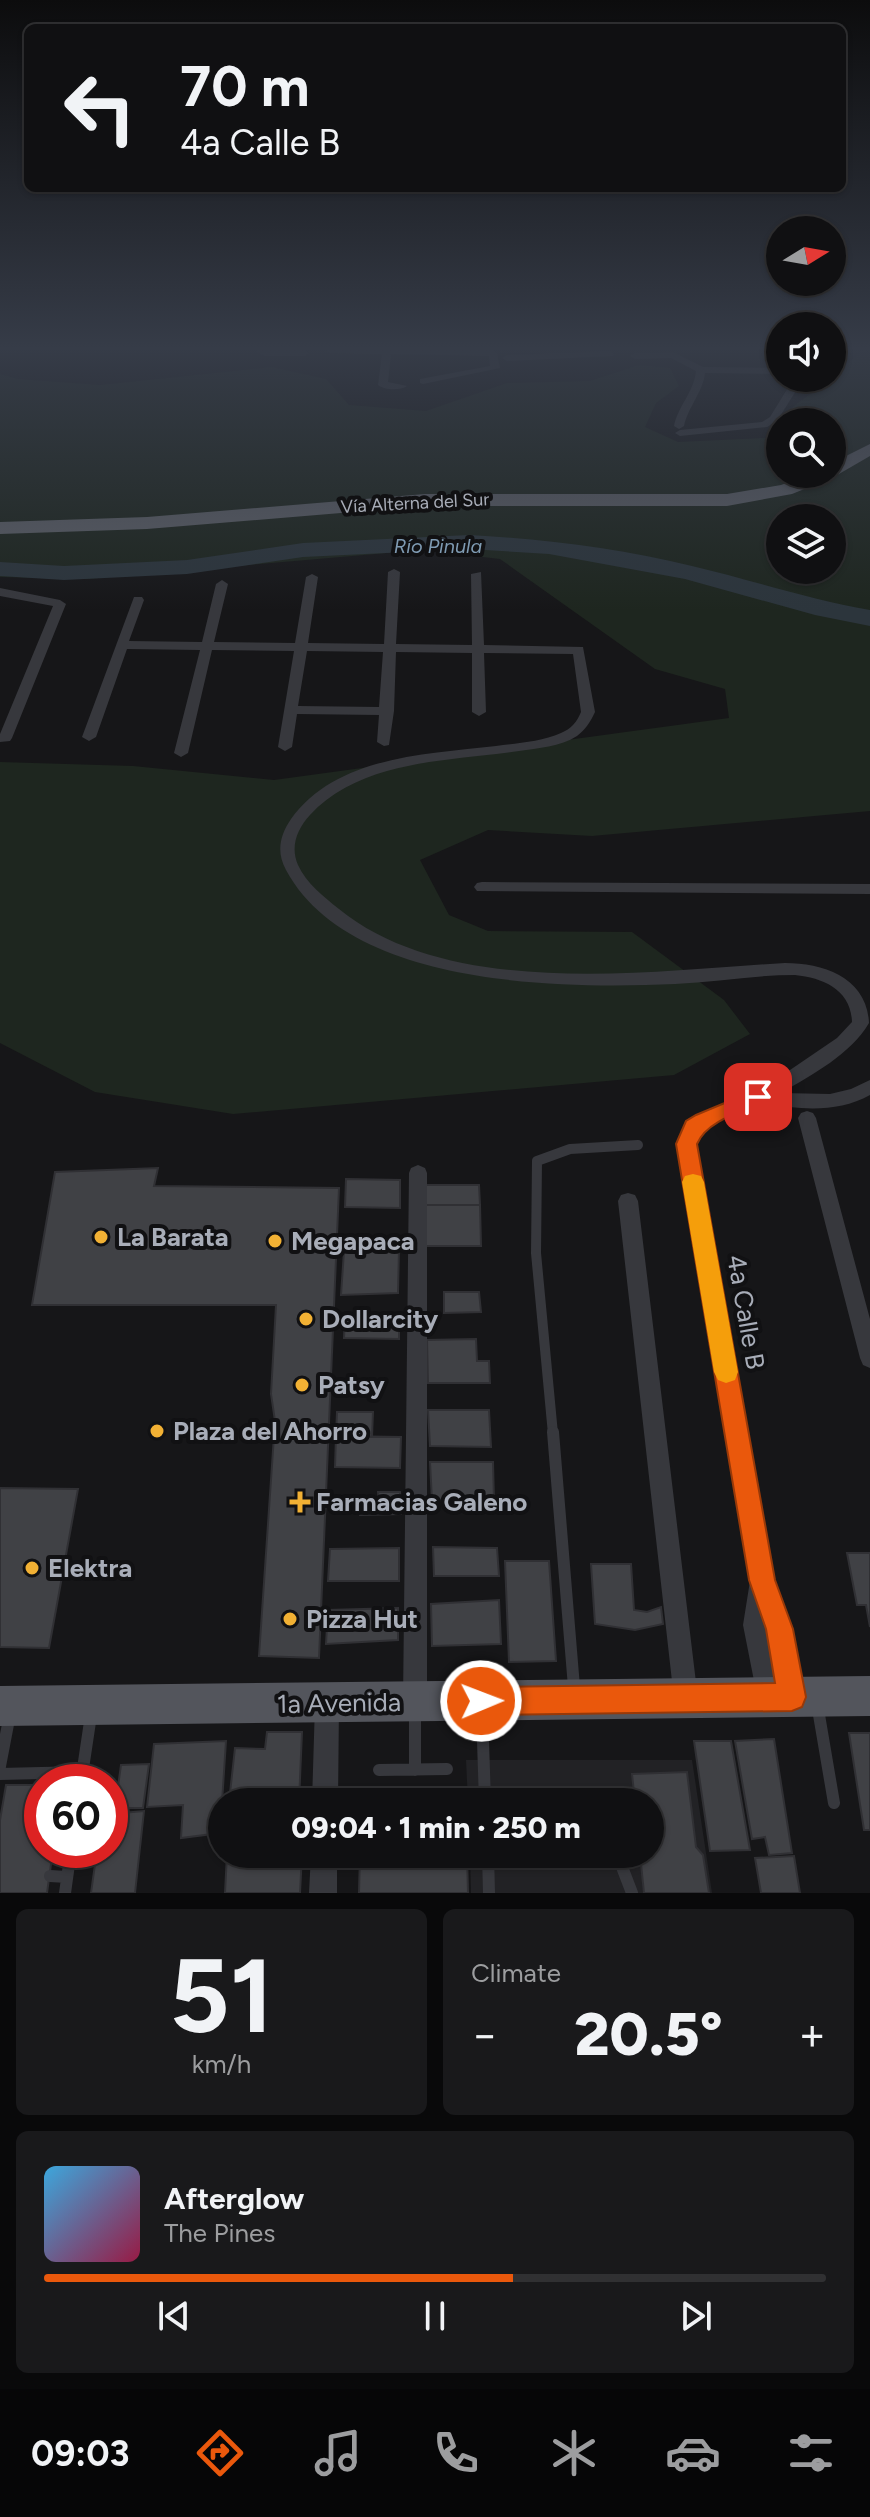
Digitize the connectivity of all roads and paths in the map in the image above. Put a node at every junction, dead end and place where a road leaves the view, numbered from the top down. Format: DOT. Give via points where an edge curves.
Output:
graph roads {
  1 [pos="870,438"];
  2 [pos="870,449"];
  3 [pos="846,451"];
  4 [pos="846,463"];
  5 [pos="766,484"];
  6 [pos="790,488"];
  7 [pos="0,525"];
  8 [pos="394,572"];
  9 [pos="477,574"];
  10 [pos="312,577"];
  11 [pos="222,584"];
  12 [pos="0,592"];
  13 [pos="138,600"];
  14 [pos="122,645"];
  15 [pos="207,646"];
  16 [pos="301,647"];
  17 [pos="389,647"];
  18 [pos="478,648"];
  19 [pos="292,710"];
  20 [pos="387,711"];
  21 [pos="479,712"];
  22 [pos="89,737"];
  23 [pos="0,738"];
  24 [pos="384,742"];
  25 [pos="285,747"];
  26 [pos="181,753"];
  27 [pos="482,887"];
  28 [pos="870,889"];
  29 [pos="870,1087"];
  30 [pos="758,1097"];
  31 [pos="807,1118"];
  32 [pos="638,1145"];
  33 [pos="418,1173"];
  34 [pos="628,1201"];
  35 [pos="870,1358"];
  36 [pos="870,1696"];
  37 [pos="792,1697"];
  38 [pos="686,1699"];
  39 [pos="575,1700"];
  40 [pos="481,1701"];
  41 [pos="415,1702"];
  42 [pos="327,1703"];
  43 [pos="6,1706"];
  44 [pos="92,1706"];
  45 [pos="84,1764"];
  46 [pos="0,1766"];
  47 [pos="447,1769"];
  48 [pos="379,1770"];
  49 [pos="415,1770"];
  50 [pos="0,1774"];
  51 [pos="24,1775"];
  52 [pos="325,1788"];
  53 [pos="484,1788"];
  54 [pos="834,1803"];
  55 [pos="68,1868"];
  56 [pos="324,1868"];
  57 [pos="488,1868"];
  58 [pos="622,1868"];
  59 [pos="50,1876"];
  60 [pos="67,1877"];
  61 [pos="65,1893"];
  62 [pos="323,1893"];
  63 [pos="489,1893"];
  64 [pos="632,1893"];
  1 -- 3 [label="highway"];
  2 -- 4 [label="highway"];
  5 -- 7 [label="highway, Vía Alterna del Sur" via="721,493 426,493"];
  6 -- 7 [label="highway, Vía Alterna del Sur" via="727,500 425,500 147,523"];
  8 -- 17 [label="street"];
  9 -- 18 [label="street"];
  10 -- 16 [label="street"];
  11 -- 15 [label="street"];
  12 -- 23 [label="street" via="60,604 5,738"];
  13 -- 14 [label="street"];
  14 -- 15 [label="street"];
  14 -- 22 [label="street"];
  15 -- 16 [label="street"];
  15 -- 26 [label="street"];
  16 -- 17 [label="street"];
  16 -- 19 [label="street"];
  17 -- 18 [label="street"];
  17 -- 20 [label="street"];
  18 -- 21 [label="street"];
  18 -- 30 [label="street, 4a Calle B" via="579,650 586,720 568,736 551,741 405,763 340,785 294,825 286,851 292,869 318,901 360,935 458,967 546,977 805,970 843,983 861,1007 857,1030 839,1048"];
  19 -- 20 [label="street"];
  19 -- 25 [label="street"];
  20 -- 24 [label="street"];
  27 -- 28 [label="street"];
  29 -- 30 [label="street" via="829,1101"];
  30 -- 37 [label="street, 4a Calle B" via="703,1121 686,1144 762,1580 779,1629"];
  31 -- 35 [label="street"];
  32 -- 39 [label="lane" via="560,1151 537,1161 541,1308"];
  33 -- 41 [label="street"];
  34 -- 38 [label="street"];
  36 -- 37 [label="main road, 1a Avenida"];
  37 -- 38 [label="main road, 1a Avenida"];
  37 -- 54 [label="lane"];
  38 -- 39 [label="main road, 1a Avenida"];
  39 -- 40 [label="main road, 1a Avenida"];
  40 -- 41 [label="main road, 1a Avenida"];
  40 -- 53 [label="lane"];
  41 -- 42 [label="main road, 1a Avenida"];
  41 -- 49 [label="lane"];
  42 -- 44 [label="main road, 1a Avenida"];
  42 -- 52 [label="street"];
  43 -- 44 [label="main road, 1a Avenida"];
  43 -- 46 [label="lane"];
  44 -- 45 [label="lane"];
  47 -- 49 [label="lane"];
  48 -- 49 [label="lane"];
  50 -- 51 [label="lane"];
  55 -- 60 [label="lane"];
  56 -- 62 [label="street"];
  57 -- 63 [label="lane"];
  58 -- 64 [label="lane"];
  59 -- 60 [label="lane"];
  60 -- 61 [label="lane"];
}
